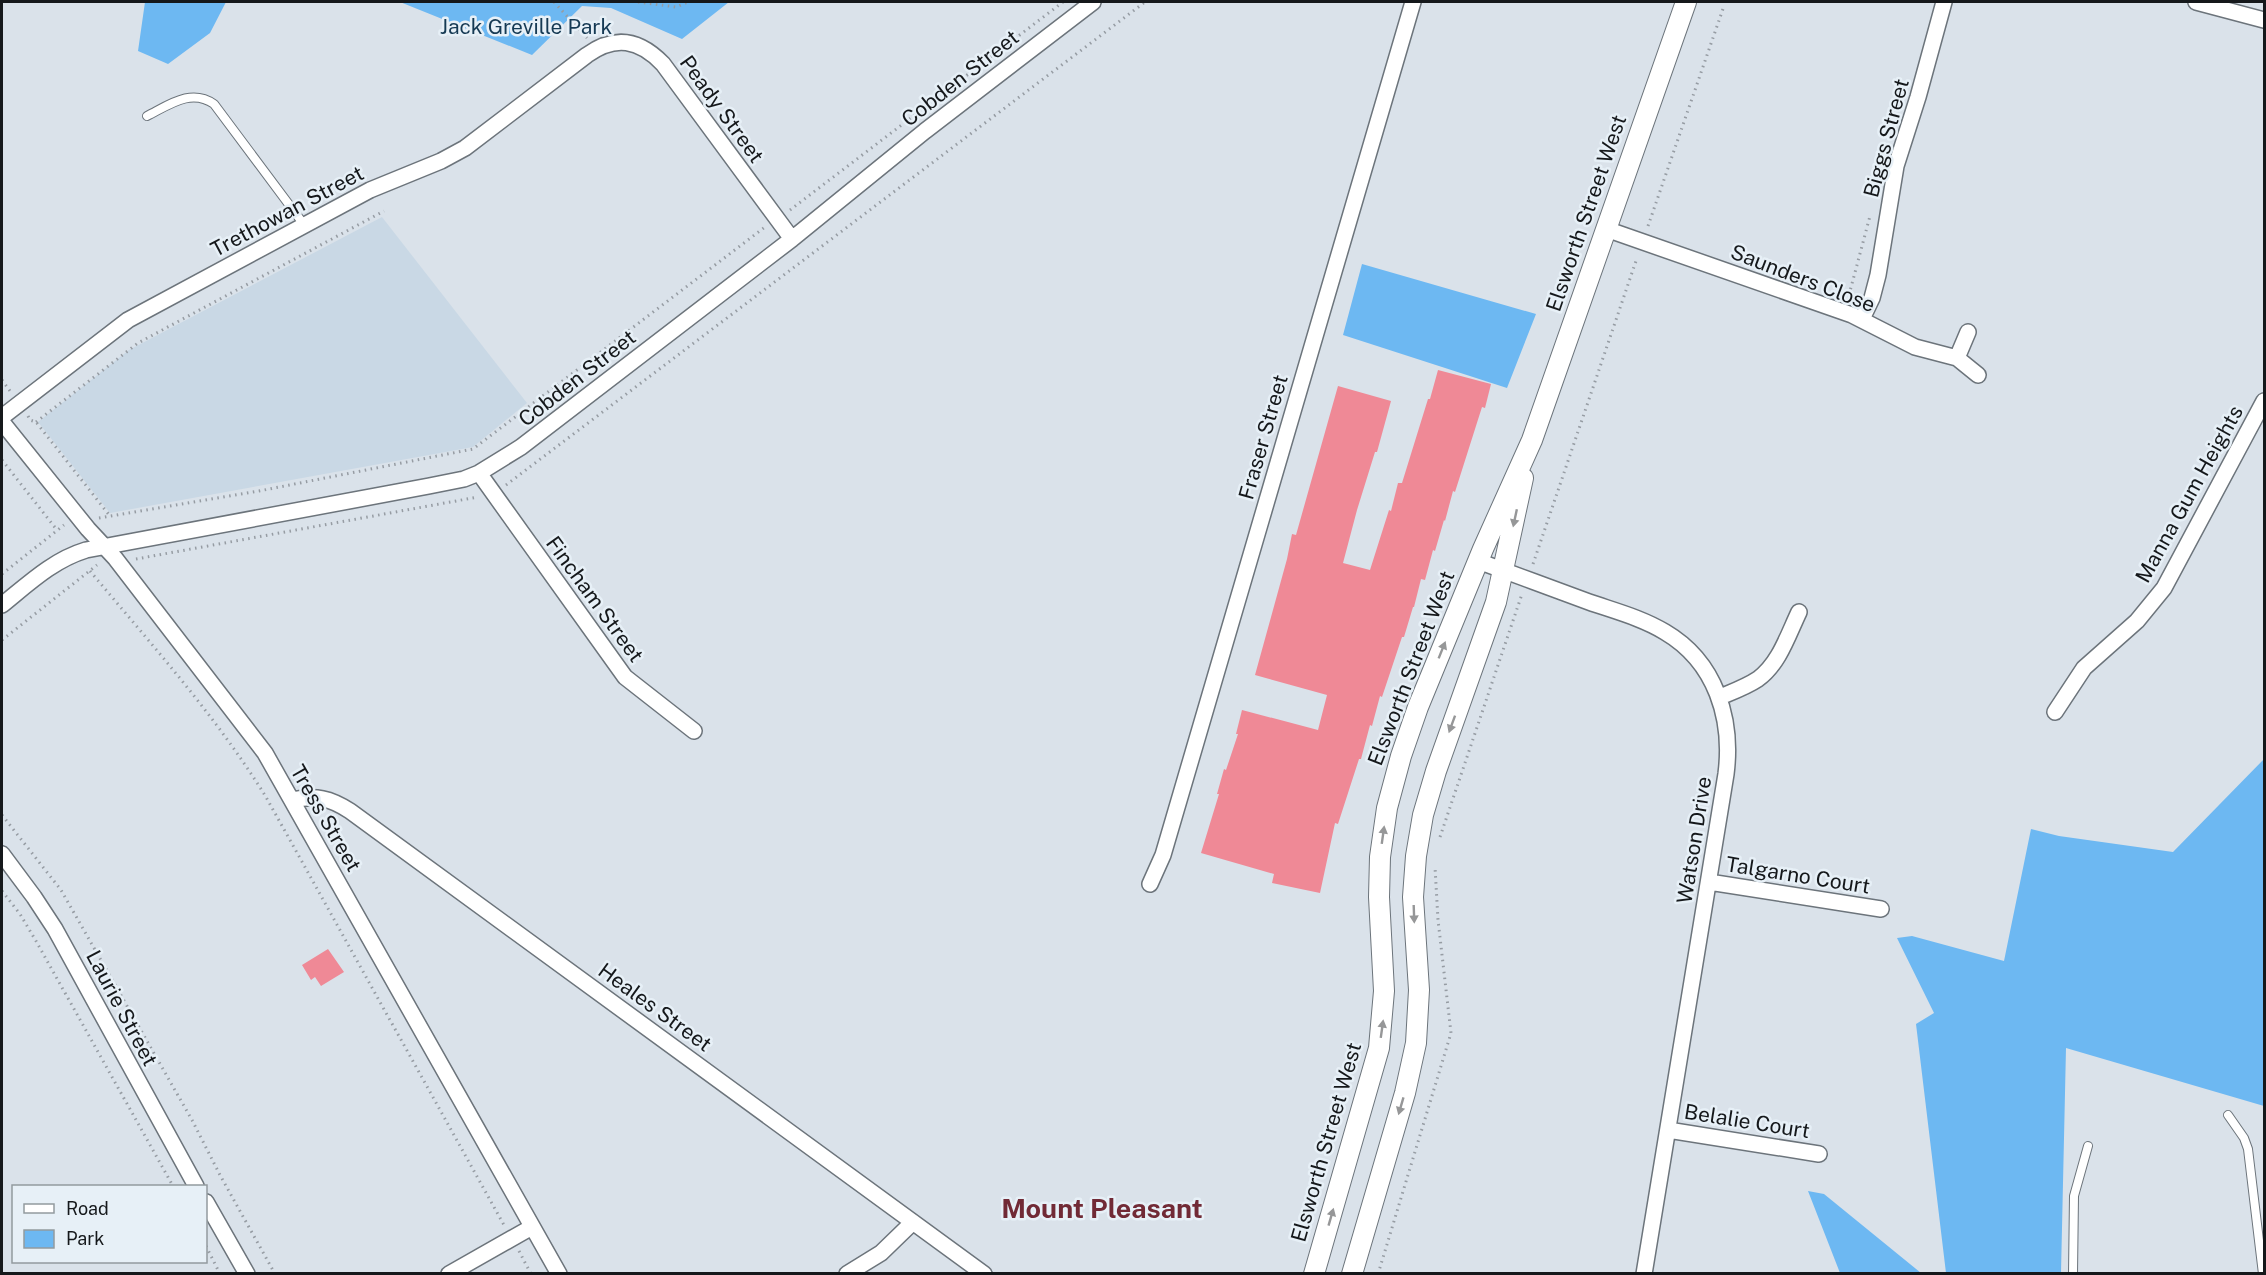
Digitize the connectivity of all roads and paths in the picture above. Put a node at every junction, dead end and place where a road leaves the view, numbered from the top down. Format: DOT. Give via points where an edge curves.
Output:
graph roads {
  1 [pos="554,2"];
  2 [pos="638,2"];
  3 [pos="688,2"];
  4 [pos="1063,2"];
  5 [pos="1093,2"];
  6 [pos="1413,2"];
  7 [pos="1686,2"];
  8 [pos="1944,2"];
  9 [pos="2196,2"];
  10 [pos="1724,6"];
  11 [pos="2265,20"];
  12 [pos="596,49"];
  13 [pos="147,116"];
  14 [pos="384,211"];
  15 [pos="776,219"];
  16 [pos="305,226"];
  17 [pos="1606,230"];
  18 [pos="792,239"];
  19 [pos="1642,242"];
  20 [pos="1862,319"];
  21 [pos="1968,332"];
  22 [pos="1957,358"];
  23 [pos="1978,375"];
  24 [pos="2265,401"];
  25 [pos="2,420"];
  26 [pos="30,420"];
  27 [pos="36,422"];
  28 [pos="1532,440"];
  29 [pos="2,460"];
  30 [pos="479,473"];
  31 [pos="110,516"];
  32 [pos="81,521"];
  33 [pos="57,530"];
  34 [pos="104,547"];
  35 [pos="1478,561"];
  36 [pos="1504,571"];
  37 [pos="2,574"];
  38 [pos="1526,589"];
  39 [pos="2,605"];
  40 [pos="1799,612"];
  41 [pos="2,640"];
  42 [pos="1720,698"];
  43 [pos="2055,712"];
  44 [pos="694,731"];
  45 [pos="292,800"];
  46 [pos="2,815"];
  47 [pos="1438,841"];
  48 [pos="2,854"];
  49 [pos="1435,863"];
  50 [pos="1708,882"];
  51 [pos="1150,884"];
  52 [pos="2,891"];
  53 [pos="1881,909"];
  54 [pos="2228,1115"];
  55 [pos="1668,1130"];
  56 [pos="2088,1146"];
  57 [pos="1819,1154"];
  58 [pos="172,1185"];
  59 [pos="195,1185"];
  60 [pos="207,1204"];
  61 [pos="913,1222"];
  62 [pos="532,1227"];
  63 [pos="511,1239"];
  64 [pos="207,1248"];
  65 [pos="220,1274"];
  66 [pos="247,1274"];
  67 [pos="275,1274"];
  68 [pos="449,1274"];
  69 [pos="531,1274"];
  70 [pos="559,1274"];
  71 [pos="848,1274"];
  72 [pos="984,1274"];
  73 [pos="1314,1274"];
  74 [pos="1352,1274"];
  75 [pos="1378,1274"];
  76 [pos="1644,1274"];
  77 [pos="2073,1274"];
  78 [pos="2263,1274"];
  1 -- 12 [label="path"];
  2 -- 3 [label="path" via="676,7"];
  4 -- 15 [label="path"];
  5 -- 18 [label="street, Cobden Street"];
  6 -- 51 [label="street, Fraser Street" via="1163,855"];
  7 -- 17 [label="street, Elsworth Street West"];
  8 -- 20 [label="street, Biggs Street" via="1896,166 1878,275"];
  9 -- 11 [label="street"];
  10 -- 19 [label="path"];
  12 -- 15 [label="street, Peady Street" via="615,42 629,43 656,57"];
  12 -- 16 [label="street, Trethowan Street" via="465,148 370,190"];
  13 -- 16 [label="lane" via="186,98 203,98 214,104"];
  14 -- 27 [label="path" via="138,343"];
  15 -- 18 [label="street, Peady Street"];
  15 -- 31 [label="path" via="473,449 259,492"];
  16 -- 25 [label="street, Trethowan Street" via="128,320"];
  17 -- 19 [label="street, Saunders Close"];
  17 -- 28 [label="street, Elsworth Street West"];
  18 -- 30 [label="street, Cobden Street" via="521,447"];
  19 -- 20 [label="street, Saunders Close"];
  19 -- 38 [label="path"];
  20 -- 22 [label="street, Saunders Close" via="1915,347"];
  21 -- 22 [label="street"];
  22 -- 23 [label="street, Saunders Close"];
  24 -- 43 [label="street, Manna Gum Heights" via="2164,588 2137,621 2084,668"];
  25 -- 32 [label="street, Tress Street"];
  26 -- 27 [label="path"];
  27 -- 31 [label="path"];
  28 -- 35 [label="street, Elsworth Street West"];
  28 -- 36 [label="street, Elsworth Street West, one-way"];
  29 -- 33 [label="path"];
  30 -- 34 [label="street, Cobden Street" via="440,484"];
  30 -- 44 [label="street, Fincham Street" via="625,677"];
  31 -- 32 [label="path"];
  32 -- 33 [label="path"];
  32 -- 34 [label="street, Tress Street"];
  33 -- 37 [label="path"];
  34 -- 39 [label="street, Cobden Street" via="66,558"];
  34 -- 45 [label="street, Tress Street" via="251,733"];
  35 -- 36 [label="street, Watson Drive"];
  73 -- 35 [label="street, Elsworth Street West, one-way" via="1379,1048 1384,991 1379,878 1387,808 1412,726"];
  36 -- 38 [label="street, Watson Drive"];
  36 -- 74 [label="street, Elsworth Street West, one-way" via="1423,815 1413,897 1419,981 1416,1043"];
  38 -- 42 [label="street, Watson Drive" via="1634,618 1666,632 1704,667"];
  38 -- 47 [label="path"];
  40 -- 42 [label="street" via="1768,670"];
  41 -- 63 [label="path" via="91,570 245,763"];
  42 -- 50 [label="street, Watson Drive" via="1727,721 1728,762"];
  45 -- 61 [label="street, Heales Street" via="320,797 343,807"];
  45 -- 62 [label="street, Tress Street"];
  46 -- 67 [label="path" via="61,890"];
  48 -- 59 [label="street, Laurie Street" via="55,929"];
  49 -- 75 [label="path" via="1451,1033"];
  50 -- 53 [label="street, Talgarno Court"];
  50 -- 55 [label="street, Watson Drive"];
  52 -- 58 [label="path" via="36,941"];
  54 -- 78 [label="lane" via="2248,1149"];
  55 -- 57 [label="street, Belalie Court"];
  55 -- 76 [label="street, Watson Drive"];
  56 -- 77 [label="lane" via="2074,1196"];
  60 -- 66 [label="street"];
  61 -- 71 [label="street" via="881,1253"];
  61 -- 72 [label="street, Heales Street"];
  62 -- 63 [label="street"];
  62 -- 70 [label="street, Tress Street"];
  63 -- 68 [label="street"];
  63 -- 69 [label="path"];
  64 -- 65 [label="path"];
}
